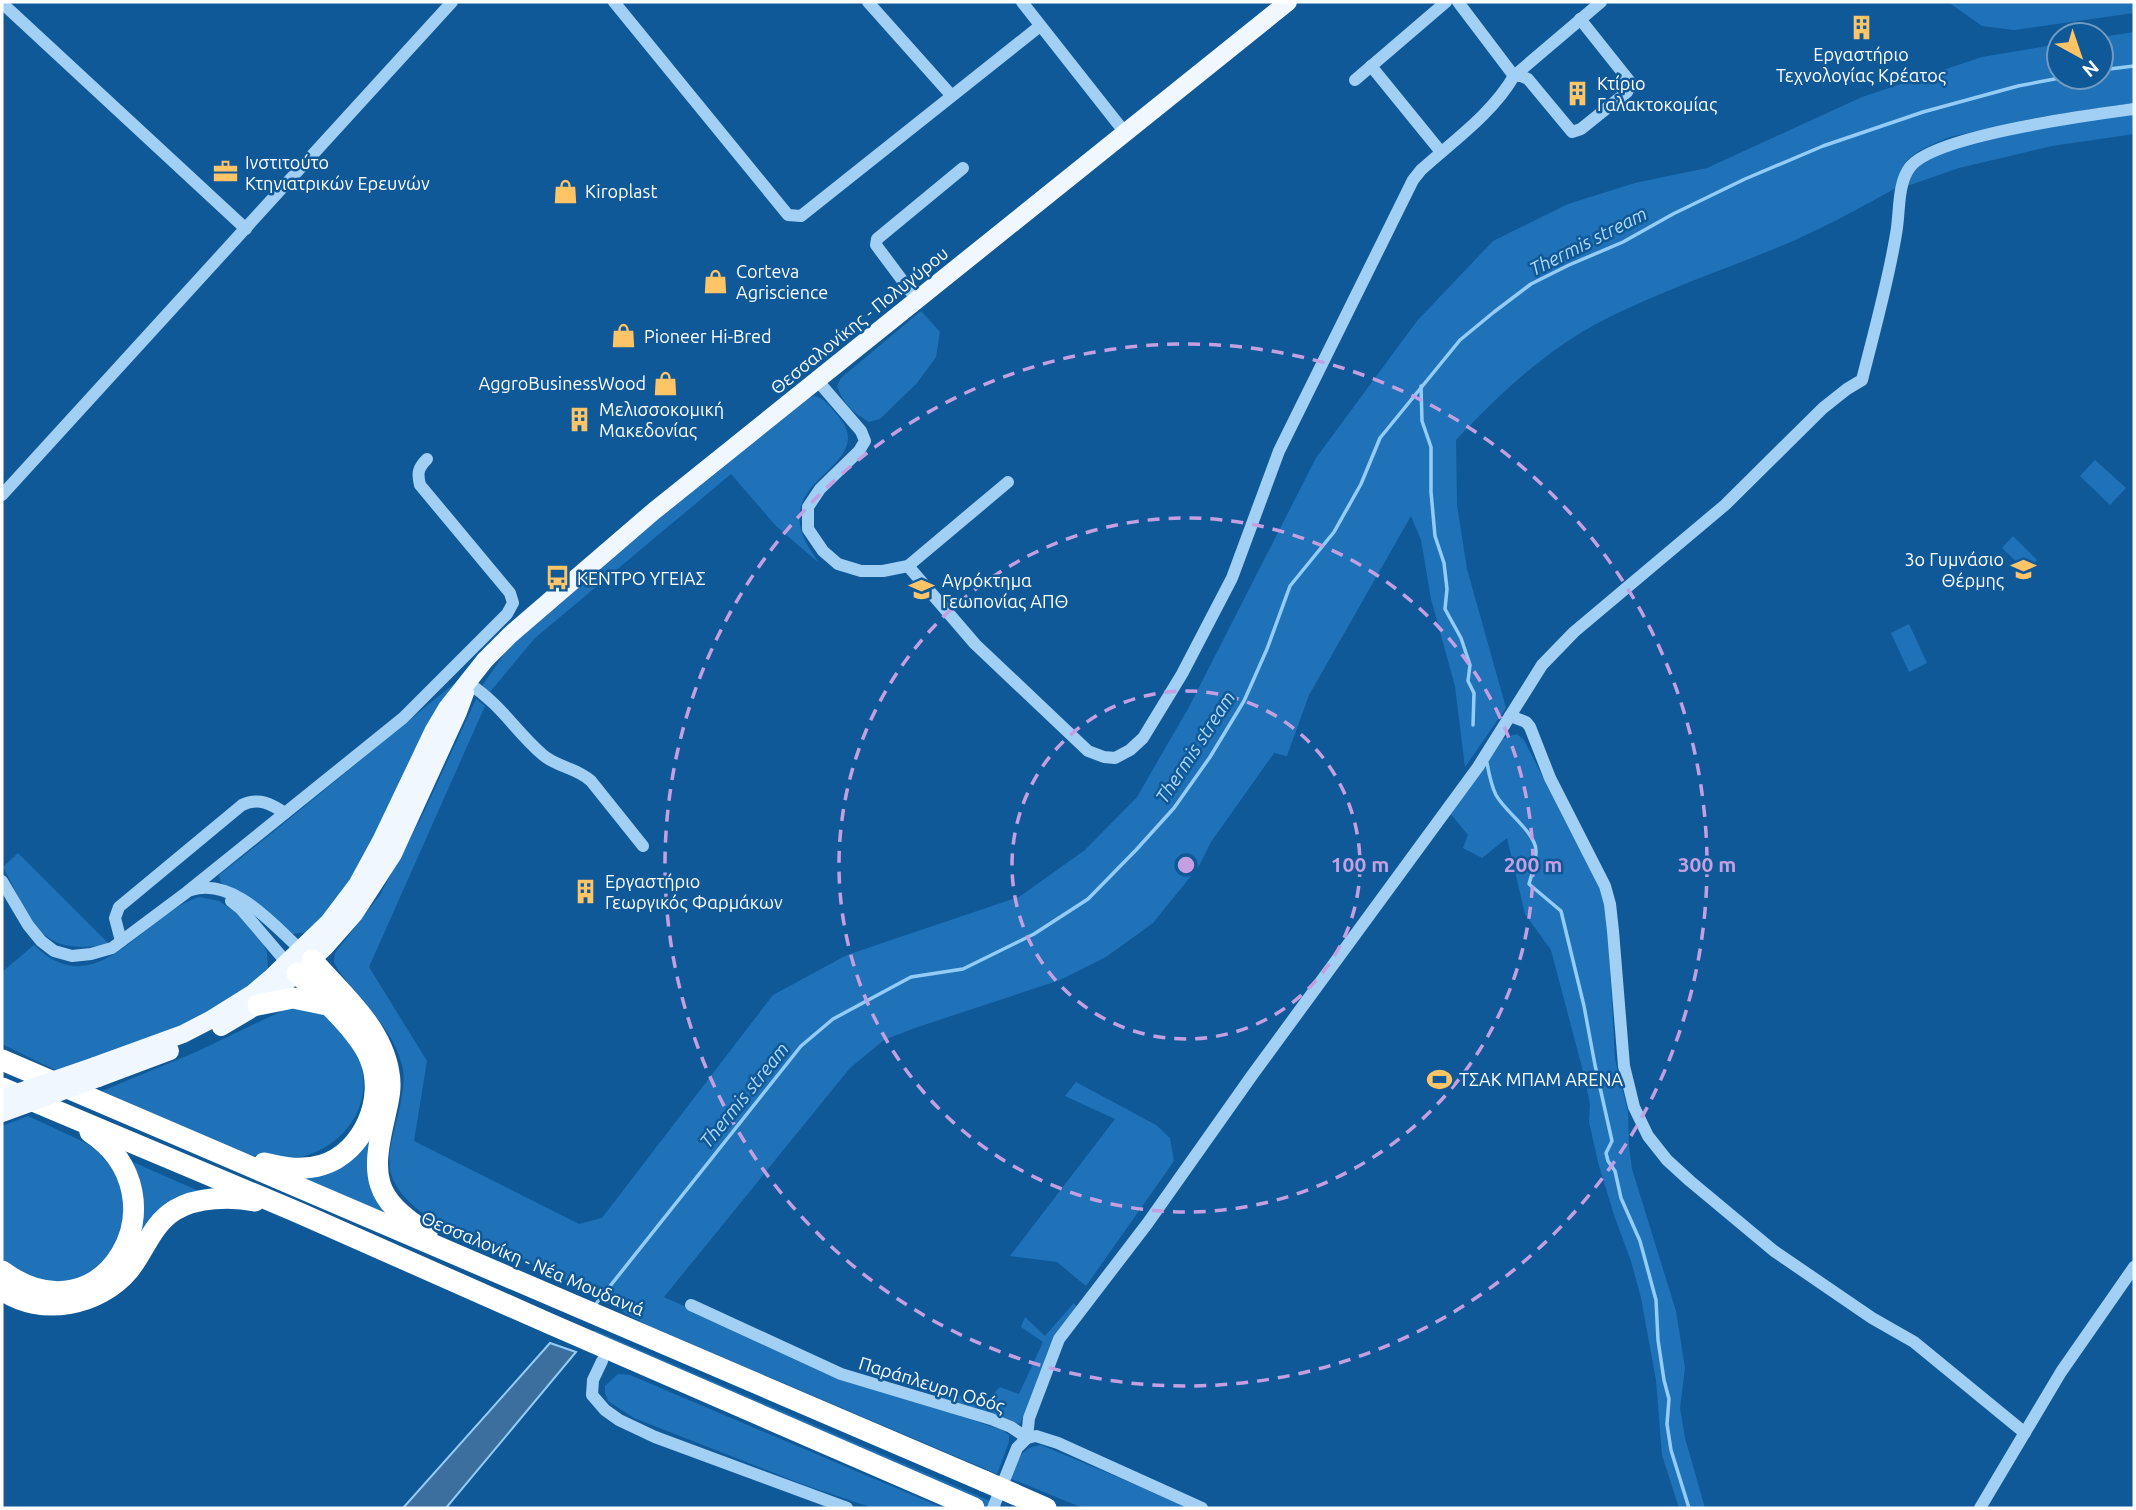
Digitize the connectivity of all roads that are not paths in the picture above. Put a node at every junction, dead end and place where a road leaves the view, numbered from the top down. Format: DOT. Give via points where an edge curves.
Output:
graph roads {
  1 [pos="452,2"];
  2 [pos="614,2"];
  3 [pos="869,2"];
  4 [pos="1022,2"];
  5 [pos="1288,2"];
  6 [pos="1446,2"];
  7 [pos="1458,2"];
  8 [pos="1601,2"];
  9 [pos="2,3"];
  10 [pos="1580,19"];
  11 [pos="1040,26"];
  12 [pos="1371,66"];
  13 [pos="1514,76"];
  14 [pos="1355,80"];
  15 [pos="951,95"];
  16 [pos="2134,109"];
  17 [pos="1126,134"];
  18 [pos="1441,152"];
  19 [pos="963,168"];
  20 [pos="246,229"];
  21 [pos="917,300"];
  22 [pos="817,380"];
  23 [pos="427,460"];
  24 [pos="1008,482"];
  25 [pos="2,495"];
  26 [pos="908,566"];
  27 [pos="468,683"];
  28 [pos="1510,716"];
  29 [pos="285,813"];
  30 [pos="643,846"];
  31 [pos="2,881"];
  32 [pos="187,892"];
  33 [pos="121,941"];
  34 [pos="299,961"];
  35 [pos="258,1005"];
  36 [pos="327,1005"];
  37 [pos="2,1060"];
  38 [pos="97,1072"];
  39 [pos="2,1088"];
  40 [pos="2,1098"];
  41 [pos="2,1113"];
  42 [pos="62,1114"];
  43 [pos="211,1149"];
  44 [pos="298,1212"];
  45 [pos="2134,1267"];
  46 [pos="2,1271"];
  47 [pos="499,1275"];
  48 [pos="2,1290"];
  49 [pos="691,1305"];
  50 [pos="599,1353"];
  51 [pos="2025,1433"];
  52 [pos="1027,1438"];
  53 [pos="848,1508"];
  54 [pos="974,1508"];
  55 [pos="993,1508"];
  56 [pos="1046,1508"];
  57 [pos="1202,1508"];
  58 [pos="1980,1508"];
  1 -- 20 [label="street"];
  2 -- 15 [label="street" via="788,215 801,216"];
  3 -- 15 [label="street"];
  4 -- 11 [label="street"];
  5 -- 17 [label="main road, Θεσσαλονίκης - Πολυγύρου"];
  6 -- 12 [label="street"];
  7 -- 13 [label="street"];
  8 -- 10 [label="street"];
  9 -- 20 [label="street"];
  10 -- 13 [label="street"];
  10 -- 13 [label="street" via="1627,75 1631,83 1627,92 1572,132 1528,79"];
  11 -- 15 [label="street"];
  11 -- 17 [label="street"];
  12 -- 14 [label="street"];
  12 -- 18 [label="street"];
  13 -- 18 [label="street" via="1491,107"];
  16 -- 28 [label="street" via="1964,140 1932,151 1911,165 1903,179 1894,244 1862,380 1823,408 1725,505 1574,632 1542,665"];
  17 -- 21 [label="main road, Θεσσαλονίκης - Πολυγύρου"];
  18 -- 26 [label="street" via="1408,188 1279,451 1232,578 1182,674 1143,738 1129,750 1115,758 1088,751 975,644"];
  19 -- 21 [label="street" via="877,239 878,250"];
  20 -- 25 [label="street"];
  21 -- 22 [label="main road, Θεσσαλονίκης - Πολυγύρου"];
  22 -- 26 [label="street" via="865,441 807,507 808,528 838,564 861,572"];
  22 -- 27 [label="main road, Θεσσαλονίκης - Πολυγύρου" via="535,612"];
  23 -- 29 [label="street" via="417,474 420,485 510,593 511,609 403,718"];
  24 -- 26 [label="street"];
  27 -- 30 [label="street" via="492,700 545,757 591,781"];
  27 -- 34 [label="main road, Θεσσαλονίκης - Πολυγύρου" via="382,872 354,914"];
  28 -- 51 [label="street" via="1530,727 1550,778 1605,886 1612,918 1624,1066 1634,1107 1648,1136 1667,1160 1773,1251 1914,1342"];
  28 -- 52 [label="street" via="1433,830 1059,1339 1029,1418"];
  29 -- 32 [label="street"];
  29 -- 33 [label="street" via="261,801 242,805 119,907 115,918"];
  31 -- 33 [label="street" via="28,925 54,951 72,956 91,954"];
  32 -- 33 [label="street"];
  32 -- 34 [label="street" via="227,898"];
  32 -- 34 [label="street" via="216,888 237,897"];
  34 -- 35 [label="main road, Θεσσαλονίκης - Πολυγύρου"];
  34 -- 36 [label="highway"];
  34 -- 38 [label="main road, Θεσσαλονίκης - Πολυγύρου" via="212,1019"];
  34 -- 47 [label="highway" via="371,1028 383,1052 390,1084 376,1163 385,1195 407,1220"];
  35 -- 36 [label="highway" via="293,998"];
  35 -- 38 [label="main road, Θεσσαλονίκης - Πολυγύρου" via="191,1043"];
  36 -- 43 [label="highway" via="365,1048 375,1074 373,1109 354,1143 324,1165 304,1169"];
  37 -- 43 [label="highway, Θεσσαλονίκη - Νέα Μουδανιά"];
  38 -- 40 [label="main road, Θεσσαλονίκης - Πολυγύρου, bridge"];
  38 -- 41 [label="main road, Θεσσαλονίκης - Πολυγύρου, bridge"];
  39 -- 42 [label="highway"];
  42 -- 44 [label="highway"];
  42 -- 46 [label="highway" via="99,1139 124,1171 134,1213 128,1243 107,1271 83,1287 66,1291 37,1289"];
  43 -- 47 [label="highway, Θεσσαλονίκη - Νέα Μουδανιά"];
  44 -- 48 [label="highway" via="240,1198 196,1202 163,1220 130,1268 94,1297 49,1306"];
  44 -- 50 [label="highway" via="548,1323"];
  45 -- 51 [label="street"];
  47 -- 56 [label="highway, Θεσσαλονίκη - Νέα Μουδανιά, bridge"];
  49 -- 52 [label="street, Παράπλευρη Οδός" via="841,1374 991,1419"];
  50 -- 53 [label="street" via="592,1395 619,1420"];
  50 -- 54 [label="highway"];
  51 -- 58 [label="street"];
  52 -- 55 [label="street" via="1017,1448"];
  52 -- 57 [label="street, Παράπλευρη Οδός" via="1058,1443"];
}
